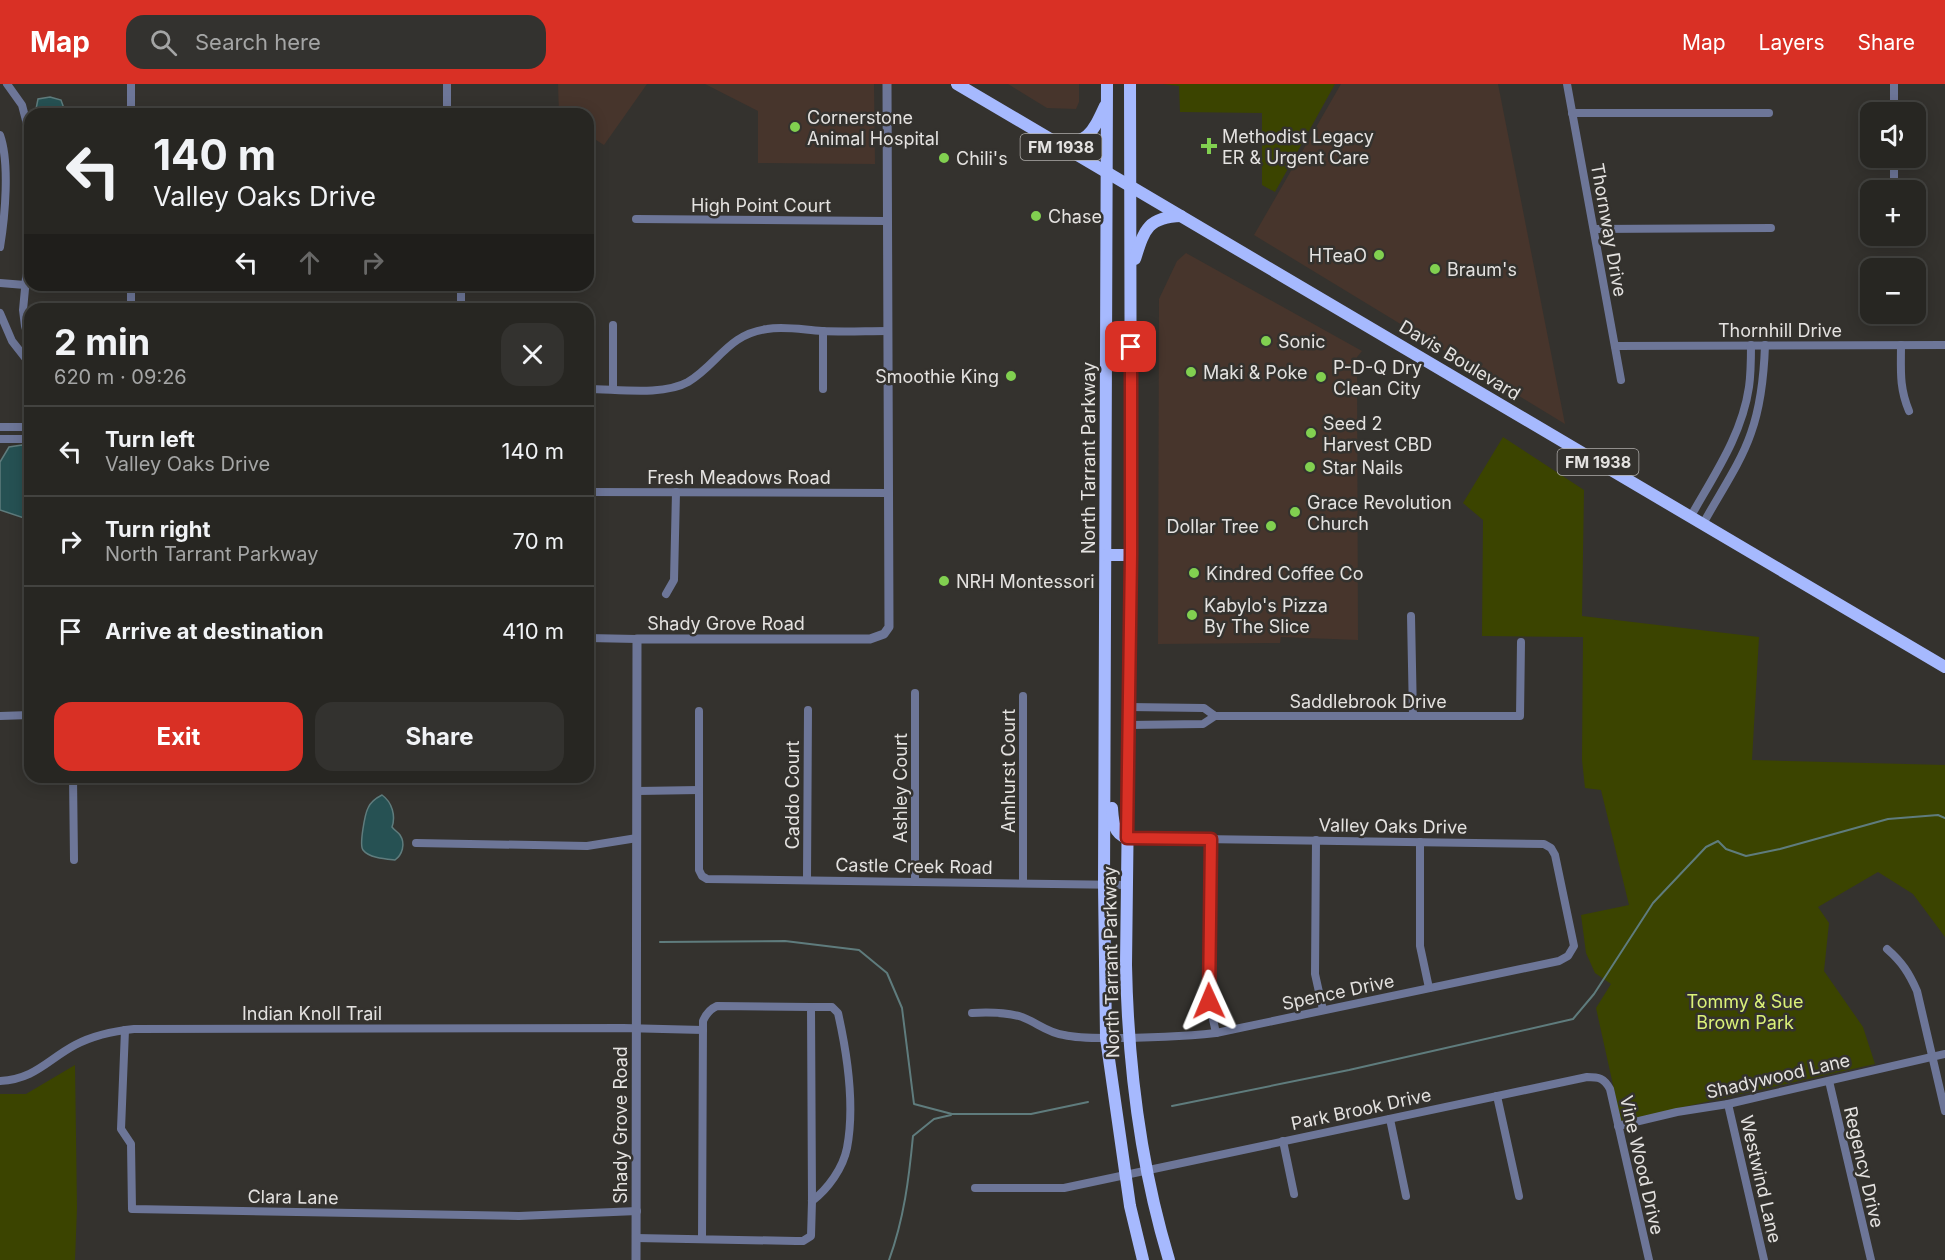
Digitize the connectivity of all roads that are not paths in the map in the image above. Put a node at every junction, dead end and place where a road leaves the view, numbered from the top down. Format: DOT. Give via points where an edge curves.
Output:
graph roads {
  1 [pos="7,84"];
  2 [pos="131,84"];
  3 [pos="447,84"];
  4 [pos="887,84"];
  5 [pos="957,84"];
  6 [pos="1107,84"];
  7 [pos="1130,84"];
  8 [pos="1567,84"];
  9 [pos="1894,84"];
  10 [pos="1107,102"];
  11 [pos="1894,102"];
  12 [pos="131,108"];
  13 [pos="447,108"];
  14 [pos="1768,112"];
  15 [pos="24,113"];
  16 [pos="1572,113"];
  17 [pos="0,135"];
  18 [pos="1053,142"];
  19 [pos="1108,173"];
  20 [pos="1132,188"];
  21 [pos="1181,216"];
  22 [pos="636,219"];
  23 [pos="886,221"];
  24 [pos="1771,228"];
  25 [pos="1594,230"];
  26 [pos="0,247"];
  27 [pos="1131,272"];
  28 [pos="0,284"];
  29 [pos="24,285"];
  30 [pos="0,313"];
  31 [pos="613,325"];
  32 [pos="823,331"];
  33 [pos="887,331"];
  34 [pos="1751,345"];
  35 [pos="1765,345"];
  36 [pos="1901,345"];
  37 [pos="1945,345"];
  38 [pos="1615,346"];
  39 [pos="24,356"];
  40 [pos="1621,381"];
  41 [pos="823,388"];
  42 [pos="594,389"];
  43 [pos="613,389"];
  44 [pos="1910,411"];
  45 [pos="0,426"];
  46 [pos="24,427"];
  47 [pos="0,439"];
  48 [pos="24,439"];
  49 [pos="594,492"];
  50 [pos="675,492"];
  51 [pos="889,493"];
  52 [pos="1691,516"];
  53 [pos="1703,524"];
  54 [pos="1106,555"];
  55 [pos="1131,555"];
  56 [pos="666,594"];
  57 [pos="1411,615"];
  58 [pos="594,638"];
  59 [pos="637,639"];
  60 [pos="1521,642"];
  61 [pos="1945,667"];
  62 [pos="915,693"];
  63 [pos="1023,696"];
  64 [pos="1130,707"];
  65 [pos="1180,708"];
  66 [pos="808,710"];
  67 [pos="699,711"];
  68 [pos="24,715"];
  69 [pos="0,716"];
  70 [pos="1215,716"];
  71 [pos="1413,716"];
  72 [pos="1129,724"];
  73 [pos="1180,724"];
  74 [pos="1106,757"];
  75 [pos="73,783"];
  76 [pos="699,790"];
  77 [pos="638,791"];
  78 [pos="637,838"];
  79 [pos="1127,838"];
  80 [pos="1211,839"];
  81 [pos="1316,840"];
  82 [pos="1420,842"];
  83 [pos="416,843"];
  84 [pos="74,860"];
  85 [pos="807,880"];
  86 [pos="915,882"];
  87 [pos="1023,883"];
  88 [pos="1104,885"];
  89 [pos="1127,885"];
  90 [pos="1887,949"];
  91 [pos="1572,951"];
  92 [pos="1429,988"];
  93 [pos="812,1007"];
  94 [pos="1323,1010"];
  95 [pos="972,1013"];
  96 [pos="125,1030"];
  97 [pos="637,1030"];
  98 [pos="703,1030"];
  99 [pos="1216,1033"];
  100 [pos="1106,1038"];
  101 [pos="1129,1038"];
  102 [pos="1945,1054"];
  103 [pos="1933,1056"];
  104 [pos="1602,1078"];
  105 [pos="0,1081"];
  106 [pos="1829,1081"];
  107 [pos="1497,1096"];
  108 [pos="1728,1104"];
  109 [pos="1945,1111"];
  110 [pos="1390,1119"];
  111 [pos="1618,1126"];
  112 [pos="1283,1141"];
  113 [pos="1147,1169"];
  114 [pos="1125,1173"];
  115 [pos="975,1188"];
  116 [pos="1294,1194"];
  117 [pos="1406,1196"];
  118 [pos="1519,1196"];
  119 [pos="812,1201"];
  120 [pos="637,1211"];
  121 [pos="636,1238"];
  122 [pos="702,1239"];
  123 [pos="636,1260"];
  124 [pos="1143,1260"];
  125 [pos="1169,1260"];
  126 [pos="1648,1260"];
  127 [pos="1764,1260"];
  128 [pos="1871,1260"];
  1 -- 15 [label="street"];
  2 -- 12 [label="street"];
  3 -- 13 [label="street"];
  4 -- 23 [label="street, Shady Grove Road"];
  5 -- 18 [label="main road, Davis Boulevard / FM 1938"];
  6 -- 10 [label="main road, North Tarrant Parkway"];
  7 -- 20 [label="main road, North Tarrant Parkway"];
  8 -- 16 [label="street, Thornway Drive"];
  9 -- 11 [label="street"];
  10 -- 18 [label="main road" via="1094,131 1077,143"];
  10 -- 19 [label="main road, North Tarrant Parkway"];
  14 -- 16 [label="street"];
  16 -- 25 [label="street, Thornway Drive"];
  17 -- 26 [label="street" via="5,160"];
  18 -- 19 [label="main road, Davis Boulevard / FM 1938"];
  19 -- 20 [label="main road, Davis Boulevard / FM 1938"];
  19 -- 54 [label="main road, North Tarrant Parkway"];
  20 -- 21 [label="main road, Davis Boulevard / FM 1938"];
  20 -- 27 [label="main road, North Tarrant Parkway"];
  21 -- 27 [label="main road" via="1156,221 1144,231"];
  21 -- 52 [label="main road, Davis Boulevard / FM 1938"];
  22 -- 23 [label="street, High Point Court"];
  23 -- 33 [label="street, Shady Grove Road"];
  24 -- 25 [label="street"];
  25 -- 38 [label="street, Thornway Drive"];
  27 -- 55 [label="main road, North Tarrant Parkway"];
  28 -- 29 [label="street"];
  30 -- 39 [label="street" via="12,341"];
  31 -- 43 [label="street"];
  32 -- 33 [label="street"];
  32 -- 41 [label="street"];
  32 -- 43 [label="street" via="766,328 738,339 687,382 652,390"];
  33 -- 51 [label="street, Shady Grove Road"];
  34 -- 35 [label="street, Thornhill Drive"];
  34 -- 38 [label="street, Thornhill Drive"];
  34 -- 52 [label="street" via="1750,386 1740,423"];
  35 -- 36 [label="street, Thornhill Drive"];
  35 -- 53 [label="street" via="1762,390 1751,433"];
  36 -- 37 [label="street, Thornhill Drive"];
  36 -- 44 [label="street" via="1900,383"];
  38 -- 40 [label="street, Thornway Drive"];
  42 -- 43 [label="street"];
  45 -- 46 [label="street"];
  47 -- 48 [label="street"];
  49 -- 50 [label="street, Fresh Meadows Road"];
  50 -- 51 [label="street, Fresh Meadows Road"];
  50 -- 56 [label="street" via="674,580"];
  51 -- 59 [label="street, Shady Grove Road" via="890,616 889,627 879,638"];
  52 -- 53 [label="main road, Davis Boulevard / FM 1938"];
  53 -- 61 [label="main road, Davis Boulevard / FM 1938"];
  54 -- 55 [label="main road"];
  54 -- 74 [label="main road, North Tarrant Parkway"];
  55 -- 64 [label="main road, North Tarrant Parkway"];
  57 -- 71 [label="street"];
  58 -- 59 [label="street"];
  59 -- 77 [label="street, Shady Grove Road"];
  60 -- 71 [label="street, Saddlebrook Drive" via="1520,717"];
  62 -- 86 [label="street, Ashley Court"];
  63 -- 87 [label="street, Amhurst Court"];
  64 -- 65 [label="street, Saddlebrook Drive"];
  64 -- 72 [label="main road, North Tarrant Parkway"];
  65 -- 70 [label="street, Saddlebrook Drive" via="1204,708"];
  65 -- 73 [label="street"];
  66 -- 85 [label="street, Caddo Court"];
  67 -- 76 [label="street"];
  68 -- 69 [label="street"];
  70 -- 71 [label="street, Saddlebrook Drive"];
  70 -- 73 [label="street, Saddlebrook Drive" via="1203,724"];
  72 -- 73 [label="street, Saddlebrook Drive"];
  72 -- 79 [label="main road, North Tarrant Parkway"];
  74 -- 79 [label="main road" via="1113,822 1120,836"];
  74 -- 88 [label="main road, North Tarrant Parkway"];
  75 -- 84 [label="street"];
  76 -- 77 [label="street"];
  76 -- 85 [label="street, Castle Creek Road" via="702,876 712,880"];
  77 -- 78 [label="street, Shady Grove Road"];
  78 -- 83 [label="street" via="587,846"];
  78 -- 97 [label="street, Shady Grove Road"];
  79 -- 80 [label="street, Valley Oaks Drive"];
  79 -- 89 [label="main road, North Tarrant Parkway"];
  80 -- 81 [label="street, Valley Oaks Drive"];
  80 -- 99 [label="street" via="1209,1001"];
  81 -- 82 [label="street, Valley Oaks Drive"];
  81 -- 94 [label="street" via="1315,974"];
  82 -- 91 [label="street, Valley Oaks Drive" via="1532,843 1551,848 1574,941"];
  82 -- 92 [label="street" via="1420,946"];
  85 -- 86 [label="street, Castle Creek Road"];
  86 -- 87 [label="street, Castle Creek Road"];
  87 -- 88 [label="street, Castle Creek Road"];
  88 -- 89 [label="street, Castle Creek Road"];
  88 -- 100 [label="main road, North Tarrant Parkway"];
  89 -- 101 [label="main road, North Tarrant Parkway"];
  90 -- 103 [label="street" via="1910,974"];
  91 -- 92 [label="street, Spence Drive" via="1559,961"];
  92 -- 94 [label="street, Spence Drive"];
  93 -- 98 [label="street" via="717,1006 705,1016"];
  93 -- 119 [label="street"];
  93 -- 119 [label="street" via="832,1007 838,1012 847,1061 850,1115 843,1160 825,1192"];
  94 -- 99 [label="street, Spence Drive"];
  95 -- 100 [label="street, Spence Drive" via="1014,1015 1063,1035"];
  96 -- 97 [label="street, Indian Knoll Trail"];
  96 -- 105 [label="street, Indian Knoll Trail" via="94,1037 36,1071"];
  96 -- 120 [label="street, Clara Lane" via="121,1129 130,1144 132,1209 519,1216"];
  97 -- 98 [label="street, Indian Knoll Trail"];
  97 -- 120 [label="street, Shady Grove Road"];
  98 -- 122 [label="street"];
  99 -- 101 [label="street, Spence Drive"];
  100 -- 101 [label="street, Spence Drive"];
  100 -- 114 [label="main road, North Tarrant Parkway"];
  101 -- 113 [label="main road, North Tarrant Parkway"];
  102 -- 103 [label="street, Shadywood Lane"];
  103 -- 106 [label="street, Shadywood Lane"];
  103 -- 109 [label="street"];
  104 -- 107 [label="street, Park Brook Drive" via="1587,1077"];
  104 -- 111 [label="street, Vine Wood Drive" via="1610,1089"];
  106 -- 108 [label="street, Shadywood Lane"];
  106 -- 128 [label="street, Regency Drive"];
  107 -- 110 [label="street, Park Brook Drive"];
  107 -- 118 [label="street"];
  108 -- 111 [label="street, Shadywood Lane"];
  108 -- 127 [label="street, Westwind Lane"];
  110 -- 112 [label="street, Park Brook Drive"];
  110 -- 117 [label="street"];
  111 -- 126 [label="street, Vine Wood Drive"];
  112 -- 113 [label="street, Park Brook Drive"];
  112 -- 116 [label="street"];
  113 -- 114 [label="street, Park Brook Drive"];
  113 -- 125 [label="main road, North Tarrant Parkway"];
  114 -- 115 [label="street, Park Brook Drive" via="1064,1188"];
  114 -- 124 [label="main road, North Tarrant Parkway"];
  119 -- 122 [label="street" via="810,1236 803,1241"];
  120 -- 121 [label="street, Shady Grove Road"];
  121 -- 122 [label="street"];
  121 -- 123 [label="street, Shady Grove Road"];
}
